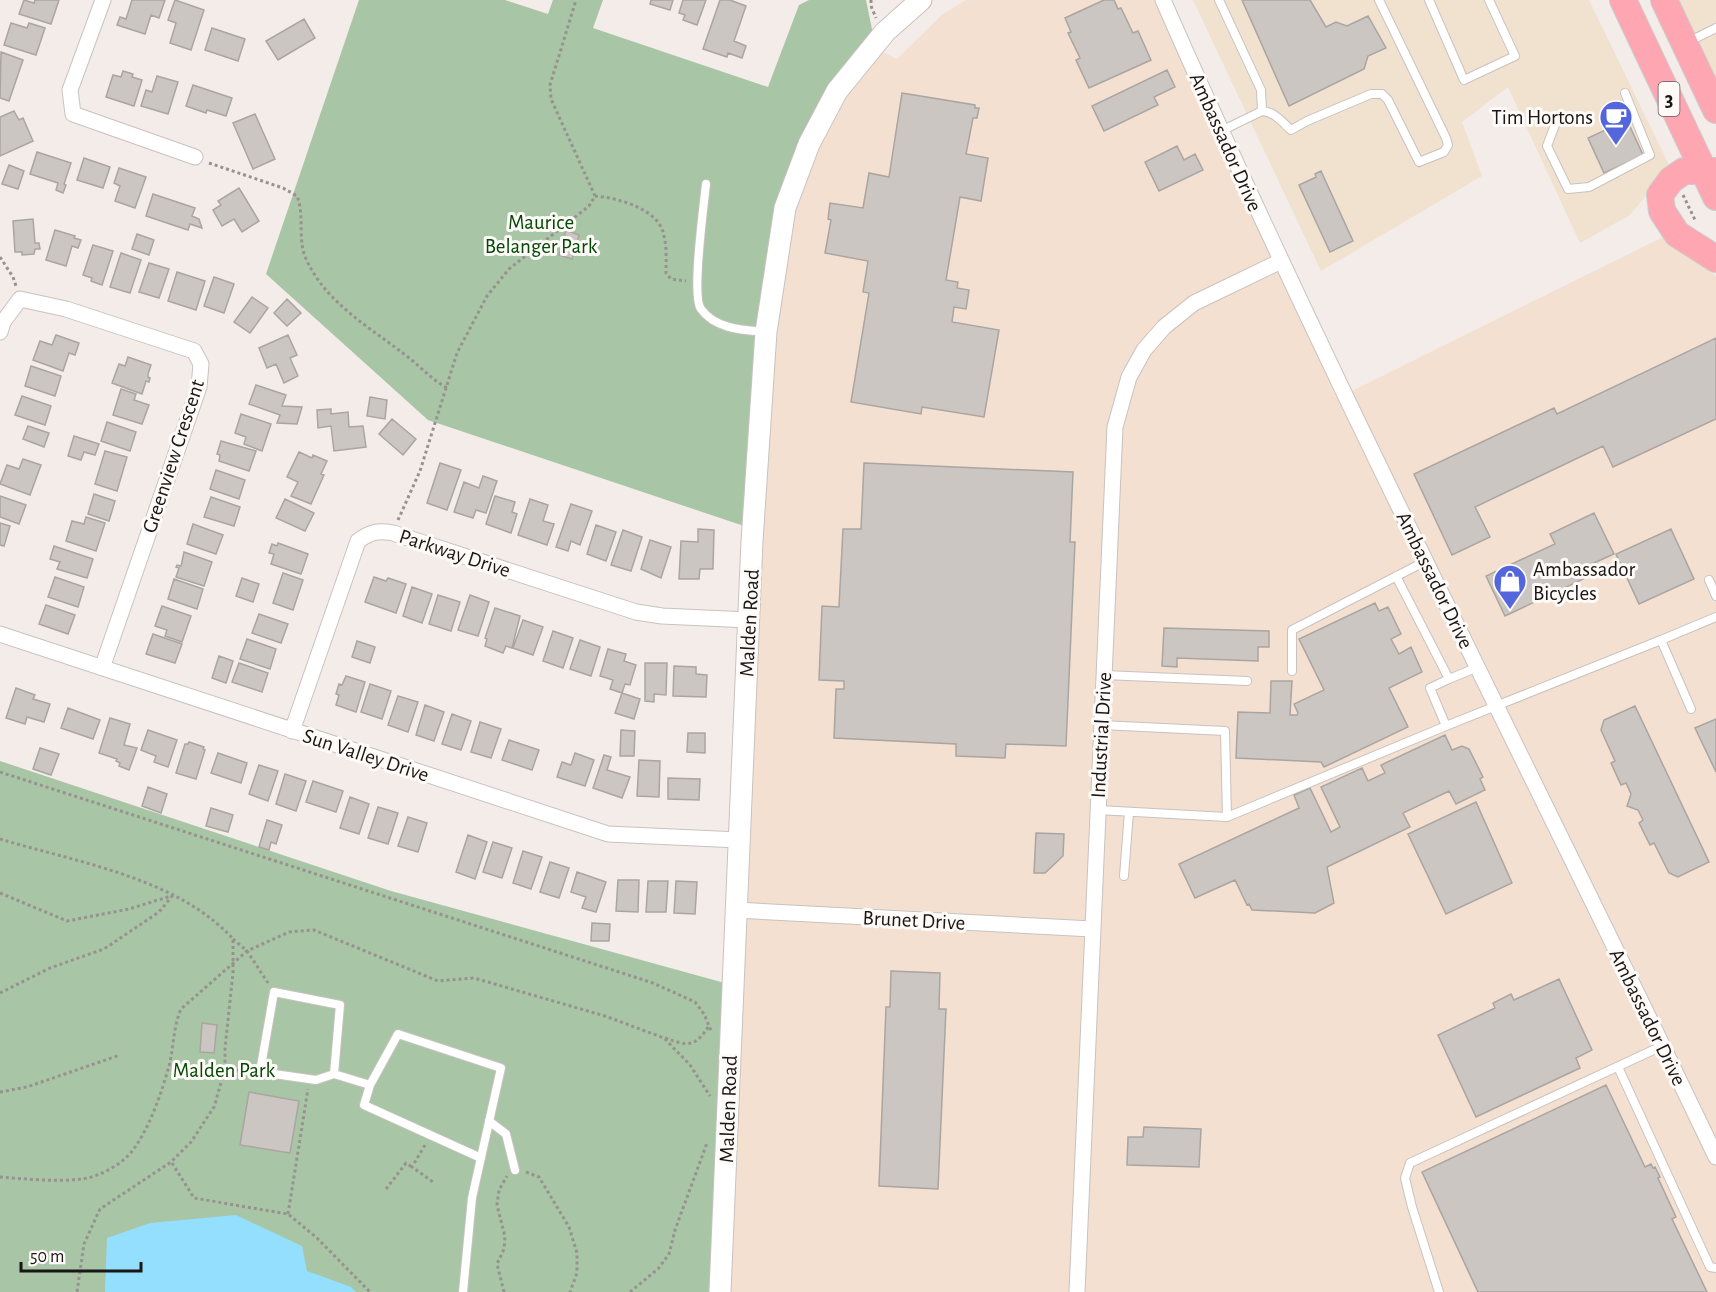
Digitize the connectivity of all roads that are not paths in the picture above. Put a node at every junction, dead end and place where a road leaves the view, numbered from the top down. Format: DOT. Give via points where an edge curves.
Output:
graph roads {
  1 [pos="103,0"];
  2 [pos="921,0"];
  3 [pos="1163,0"];
  4 [pos="1219,0"];
  5 [pos="1379,0"];
  6 [pos="1429,0"];
  7 [pos="1489,0"];
  8 [pos="1623,0"];
  9 [pos="1664,0"];
  10 [pos="1716,28"];
  11 [pos="1685,44"];
  12 [pos="1625,93"];
  13 [pos="1716,110"];
  14 [pos="1263,111"];
  15 [pos="1555,125"];
  16 [pos="1221,131"];
  17 [pos="195,157"];
  18 [pos="1710,171"];
  19 [pos="706,184"];
  20 [pos="1716,197"];
  21 [pos="1716,259"];
  22 [pos="1281,261"];
  23 [pos="0,332"];
  24 [pos="766,332"];
  25 [pos="1426,561"];
  26 [pos="1396,576"];
  27 [pos="1709,580"];
  28 [pos="1716,596"];
  29 [pos="1716,617"];
  30 [pos="749,620"];
  31 [pos="0,634"];
  32 [pos="1661,640"];
  33 [pos="1478,667"];
  34 [pos="102,668"];
  35 [pos="1292,671"];
  36 [pos="1104,675"];
  37 [pos="1449,679"];
  38 [pos="1247,681"];
  39 [pos="1497,705"];
  40 [pos="1691,710"];
  41 [pos="1101,725"];
  42 [pos="1446,726"];
  43 [pos="292,731"];
  44 [pos="1098,810"];
  45 [pos="1129,812"];
  46 [pos="1227,817"];
  47 [pos="739,840"];
  48 [pos="1124,876"];
  49 [pos="736,910"];
  50 [pos="1092,929"];
  51 [pos="1662,1046"];
  52 [pos="1618,1067"];
  53 [pos="333,1074"];
  54 [pos="370,1085"];
  55 [pos="489,1121"];
  56 [pos="1716,1157"];
  57 [pos="481,1158"];
  58 [pos="515,1170"];
  59 [pos="1716,1268"];
  60 [pos="463,1292"];
  61 [pos="720,1292"];
  62 [pos="1077,1292"];
  63 [pos="1439,1292"];
  1 -- 17 [label="street" via="70,90 73,114"];
  2 -- 24 [label="main road, Malden Road" via="885,32 837,91 809,144 785,208"];
  3 -- 16 [label="street, Ambassador Drive"];
  4 -- 14 [label="lane" via="1261,90"];
  5 -- 14 [label="lane" via="1446,138 1444,152 1419,162 1382,94 1371,94 1291,130 1269,111"];
  6 -- 7 [label="lane" via="1464,80 1515,56"];
  8 -- 18 [label="highway, 3"];
  9 -- 11 [label="highway, 3"];
  10 -- 11 [label="lane"];
  11 -- 13 [label="highway, 3"];
  12 -- 15 [label="lane" via="1650,155 1589,187 1568,189 1547,146"];
  14 -- 16 [label="lane"];
  16 -- 22 [label="street, Ambassador Drive"];
  18 -- 20 [label="highway, 3"];
  18 -- 21 [label="highway" via="1684,171 1660,195 1662,211 1677,234"];
  19 -- 24 [label="lane" via="698,282 700,309 732,329"];
  22 -- 25 [label="street, Ambassador Drive"];
  22 -- 36 [label="street, Industrial Drive" via="1194,303 1164,327 1129,376 1115,427"];
  23 -- 34 [label="street, Greenview Crescent" via="20,299 66,309 194,351 201,364 199,387"];
  24 -- 30 [label="main road, Malden Road"];
  25 -- 26 [label="lane"];
  25 -- 33 [label="street, Ambassador Drive"];
  26 -- 35 [label="lane" via="1292,630"];
  26 -- 37 [label="lane"];
  27 -- 28 [label="lane"];
  29 -- 32 [label="lane"];
  30 -- 43 [label="street, Parkway Drive" via="636,612 393,533 369,532 358,541"];
  30 -- 47 [label="main road, Malden Road"];
  31 -- 34 [label="street, Sun Valley Drive"];
  32 -- 39 [label="lane"];
  32 -- 40 [label="lane"];
  33 -- 37 [label="lane"];
  33 -- 39 [label="street, Ambassador Drive"];
  34 -- 43 [label="street, Sun Valley Drive"];
  36 -- 38 [label="lane"];
  36 -- 41 [label="street, Industrial Drive"];
  37 -- 42 [label="lane" via="1430,688"];
  39 -- 42 [label="lane"];
  39 -- 51 [label="street, Ambassador Drive"];
  41 -- 44 [label="street, Industrial Drive"];
  41 -- 46 [label="lane" via="1224,731"];
  42 -- 46 [label="lane"];
  43 -- 47 [label="street, Sun Valley Drive" via="608,834"];
  44 -- 45 [label="lane"];
  44 -- 50 [label="street, Industrial Drive"];
  45 -- 46 [label="lane"];
  45 -- 48 [label="lane"];
  47 -- 49 [label="main road, Malden Road"];
  49 -- 50 [label="street, Brunet Drive"];
  49 -- 61 [label="main road, Malden Road"];
  50 -- 62 [label="street, Industrial Drive"];
  51 -- 52 [label="lane"];
  51 -- 56 [label="street, Ambassador Drive"];
  52 -- 59 [label="lane" via="1710,1267"];
  52 -- 63 [label="lane" via="1410,1163 1405,1178"];
  53 -- 53 [label="lane" via="340,1005 274,992 260,1072 310,1080"];
  53 -- 54 [label="lane"];
  54 -- 55 [label="lane" via="398,1034 501,1068"];
  54 -- 57 [label="lane" via="364,1105"];
  55 -- 57 [label="lane"];
  55 -- 58 [label="lane" via="506,1134"];
  57 -- 60 [label="lane" via="472,1198"];
}
